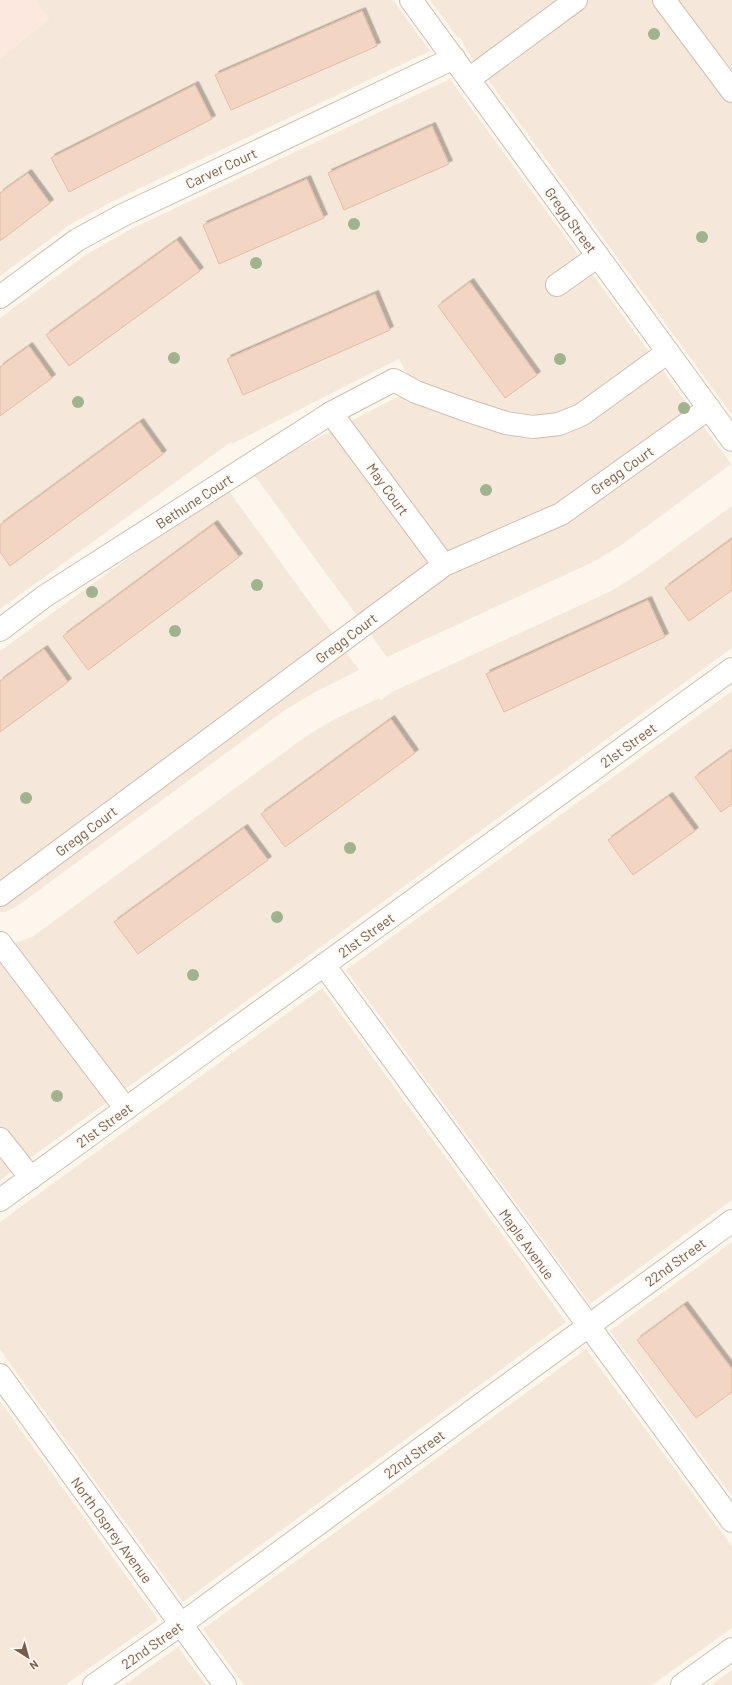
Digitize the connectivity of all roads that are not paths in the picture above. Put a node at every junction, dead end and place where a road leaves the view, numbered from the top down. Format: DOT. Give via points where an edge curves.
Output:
graph roads {
  1 [pos="411,0"];
  2 [pos="576,0"];
  3 [pos="664,0"];
  4 [pos="454,58"];
  5 [pos="469,79"];
  6 [pos="732,91"];
  7 [pos="598,256"];
  8 [pos="557,285"];
  9 [pos="0,297"];
  10 [pos="668,352"];
  11 [pos="709,408"];
  12 [pos="331,413"];
  13 [pos="732,440"];
  14 [pos="444,566"];
  15 [pos="0,630"];
  16 [pos="732,669"];
  17 [pos="0,895"];
  18 [pos="0,943"];
  19 [pos="324,965"];
  20 [pos="126,1109"];
  21 [pos="0,1139"];
  22 [pos="31,1178"];
  23 [pos="0,1200"];
  24 [pos="732,1221"];
  25 [pos="588,1326"];
  26 [pos="0,1375"];
  27 [pos="732,1521"];
  28 [pos="180,1625"];
  29 [pos="732,1649"];
  30 [pos="94,1685"];
  31 [pos="225,1685"];
  32 [pos="682,1685"];
  1 -- 4 [label="street, Gregg Street"];
  2 -- 5 [label="street"];
  3 -- 6 [label="street"];
  4 -- 5 [label="street, Gregg Street"];
  4 -- 9 [label="street, Carver Court" via="123,214 77,240"];
  5 -- 7 [label="street, Gregg Street"];
  7 -- 8 [label="street"];
  7 -- 10 [label="street, Gregg Street"];
  10 -- 11 [label="street, Gregg Street"];
  10 -- 12 [label="street, Bethune Court" via="581,415 559,424 533,428 506,424 416,392 394,380"];
  11 -- 13 [label="street, Gregg Street"];
  11 -- 14 [label="street, Gregg Court" via="561,514"];
  12 -- 14 [label="street, May Court"];
  12 -- 15 [label="street, Bethune Court" via="45,596"];
  14 -- 17 [label="street, Gregg Court"];
  16 -- 19 [label="street, 21st Street"];
  18 -- 20 [label="street"];
  19 -- 20 [label="street, 21st Street"];
  19 -- 25 [label="street, Maple Avenue"];
  20 -- 22 [label="street, 21st Street"];
  21 -- 22 [label="street"];
  22 -- 23 [label="street, 21st Street"];
  24 -- 25 [label="street, 22nd Street"];
  25 -- 27 [label="street, Maple Avenue"];
  25 -- 28 [label="street, 22nd Street"];
  26 -- 28 [label="street, North Osprey Avenue"];
  28 -- 30 [label="street, 22nd Street"];
  28 -- 31 [label="street, North Osprey Avenue"];
  29 -- 32 [label="street"];
}
